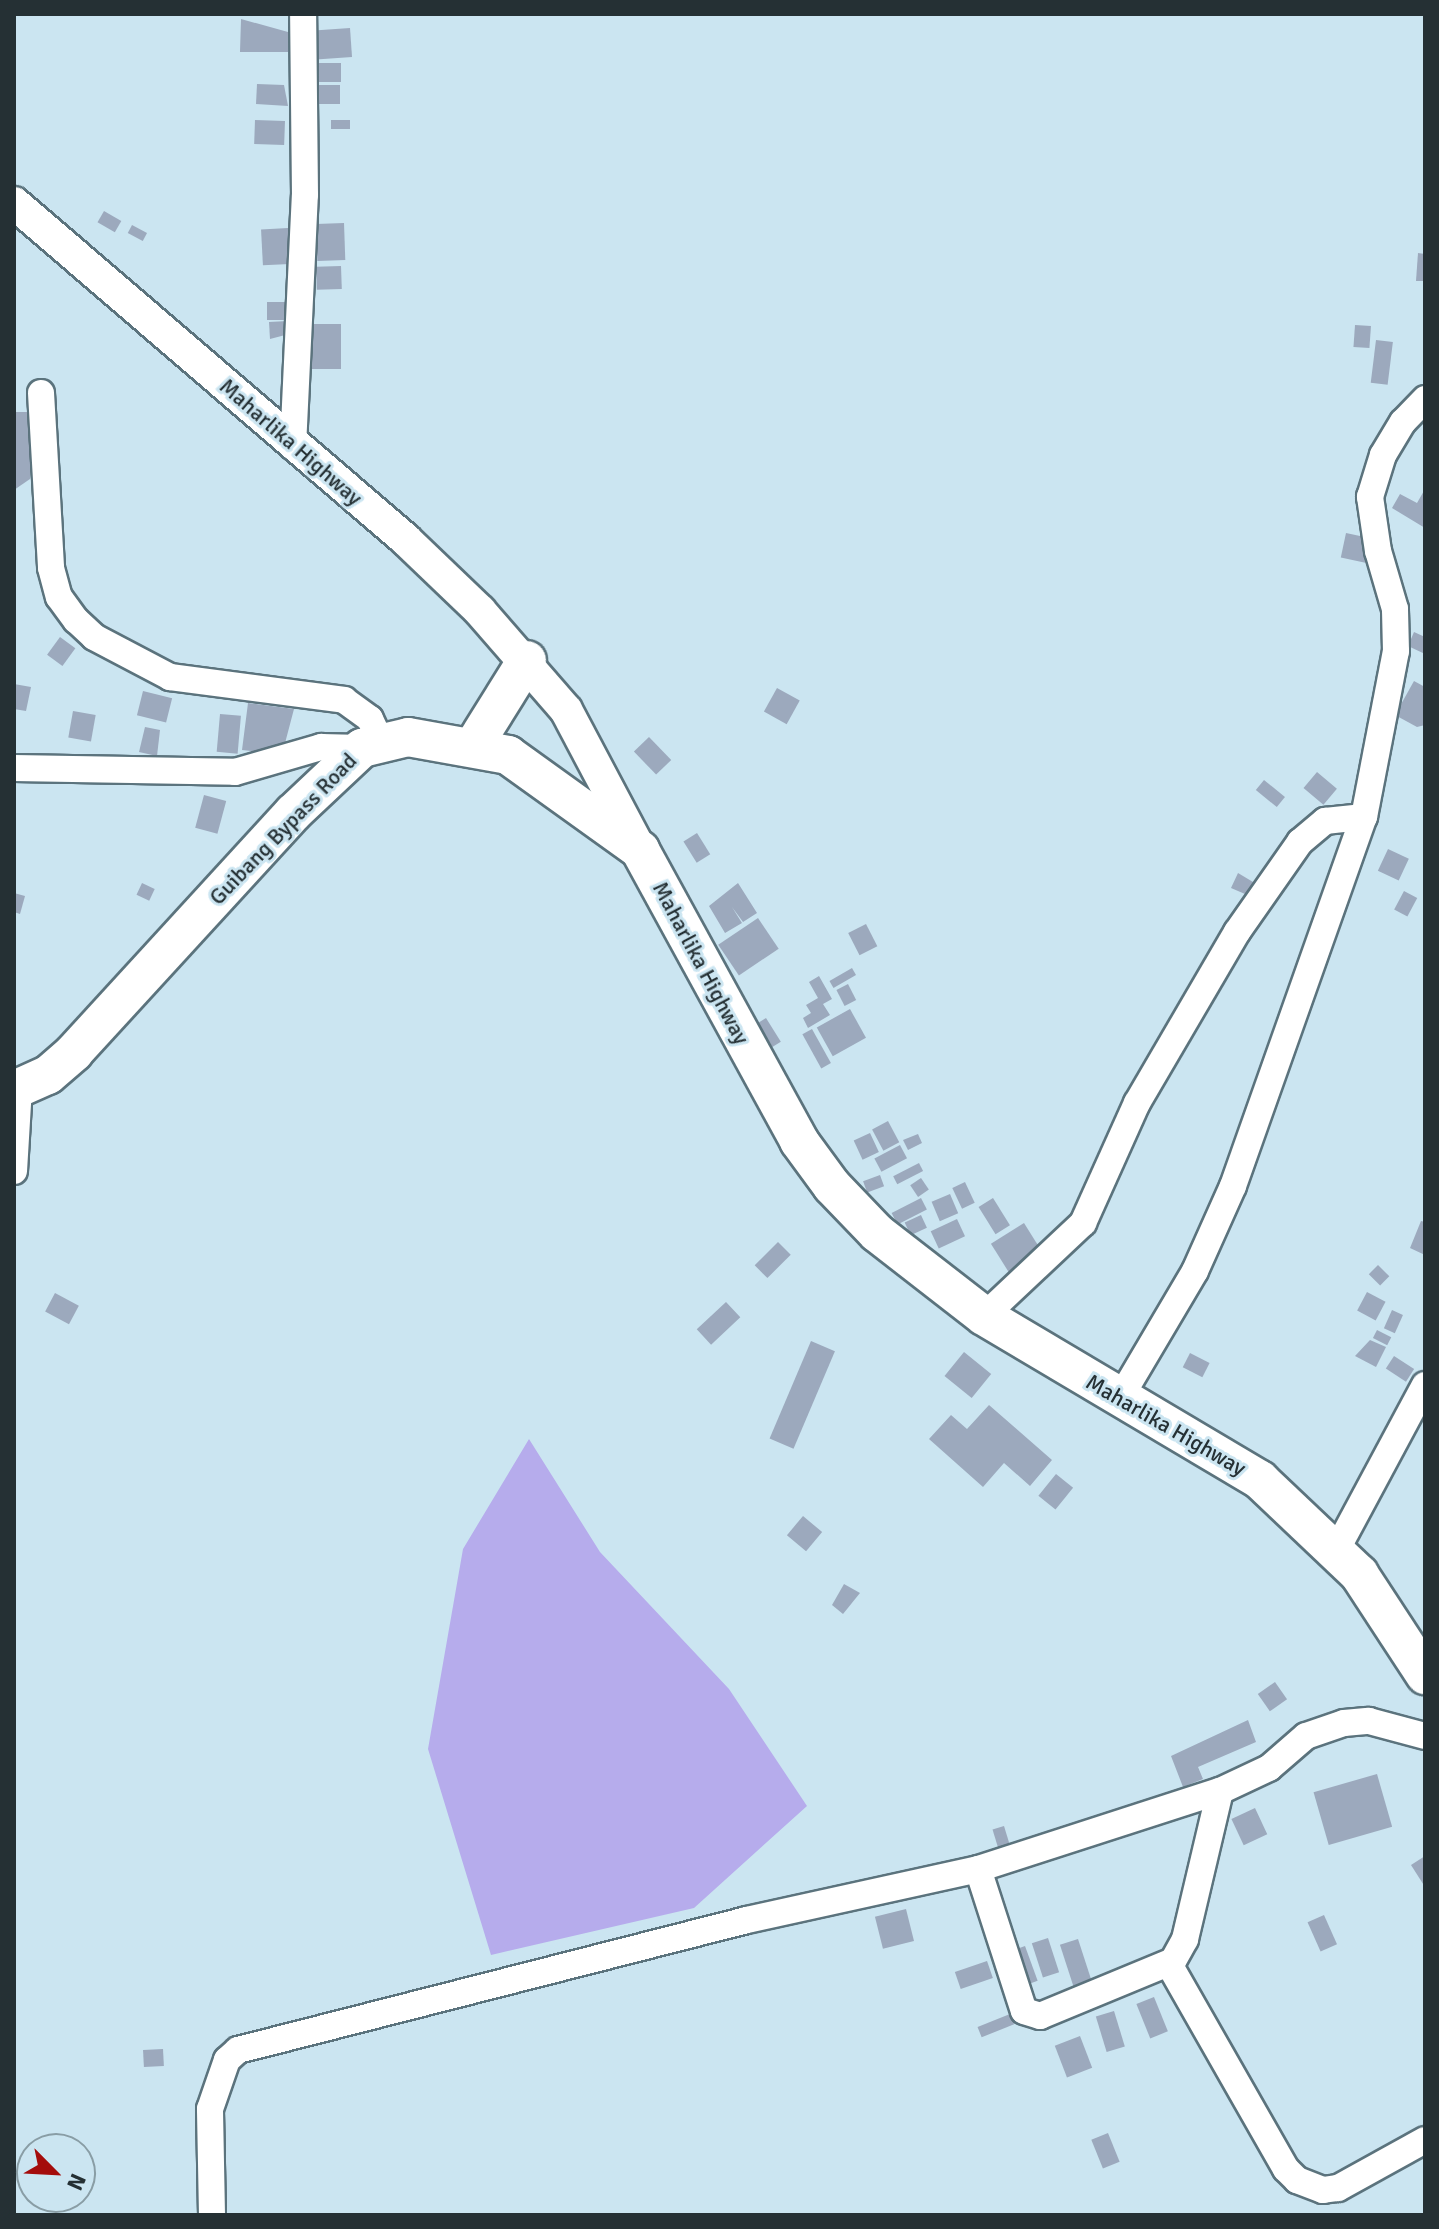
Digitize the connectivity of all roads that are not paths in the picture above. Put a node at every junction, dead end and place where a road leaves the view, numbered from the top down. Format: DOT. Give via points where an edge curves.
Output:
graph roads {
  1 [pos="303,14"];
  2 [pos="14,203"];
  3 [pos="41,393"];
  4 [pos="1425,399"];
  5 [pos="293,447"];
  6 [pos="527,660"];
  7 [pos="372,745"];
  8 [pos="474,745"];
  9 [pos="14,768"];
  10 [pos="1364,817"];
  11 [pos="640,850"];
  12 [pos="17,1089"];
  13 [pos="14,1171"];
  14 [pos="984,1316"];
  15 [pos="1425,1385"];
  16 [pos="1120,1398"];
  17 [pos="1337,1549"];
  18 [pos="1425,1675"];
  19 [pos="1425,1736"];
  20 [pos="1220,1791"];
  21 [pos="978,1869"];
  22 [pos="1169,1964"];
  23 [pos="1425,2140"];
  24 [pos="212,2215"];
  1 -- 5 [label="street" via="305,195"];
  2 -- 5 [label="main road, Maharlika Highway"];
  3 -- 7 [label="street" via="51,568 59,597 76,620 94,637 170,677 344,700 362,710"];
  4 -- 10 [label="street" via="1383,455 1370,497 1395,609 1396,651"];
  5 -- 6 [label="main road, Maharlika Highway" via="405,539"];
  6 -- 8 [label="highway"];
  6 -- 11 [label="main road, Maharlika Highway" via="566,710"];
  7 -- 8 [label="highway, Guibang Bypass Road" via="408,737"];
  7 -- 9 [label="street" via="321,747 235,772"];
  7 -- 12 [label="highway, Guibang Bypass Road" via="293,813 74,1052 48,1075"];
  8 -- 11 [label="highway, Guibang Bypass Road" via="532,768"];
  10 -- 14 [label="street" via="1325,821 1300,842 1237,932 1144,1089 1083,1223"];
  10 -- 16 [label="street" via="1233,1186 1195,1271"];
  11 -- 14 [label="highway, Maharlika Highway" via="768,1088 832,1186 889,1243"];
  12 -- 13 [label="street"];
  14 -- 16 [label="highway, Maharlika Highway"];
  15 -- 17 [label="street"];
  16 -- 17 [label="highway, Maharlika Highway" via="1260,1480"];
  17 -- 18 [label="highway, Maharlika Highway"];
  19 -- 20 [label="street" via="1369,1721 1344,1723 1306,1736 1269,1768"];
  20 -- 21 [label="street"];
  20 -- 22 [label="street" via="1185,1939"];
  21 -- 22 [label="street" via="1029,2015 1052,2012"];
  21 -- 24 [label="street" via="747,1920 238,2050 227,2060 210,2109"];
  22 -- 23 [label="street" via="1297,2180 1323,2190 1338,2188"];
}
